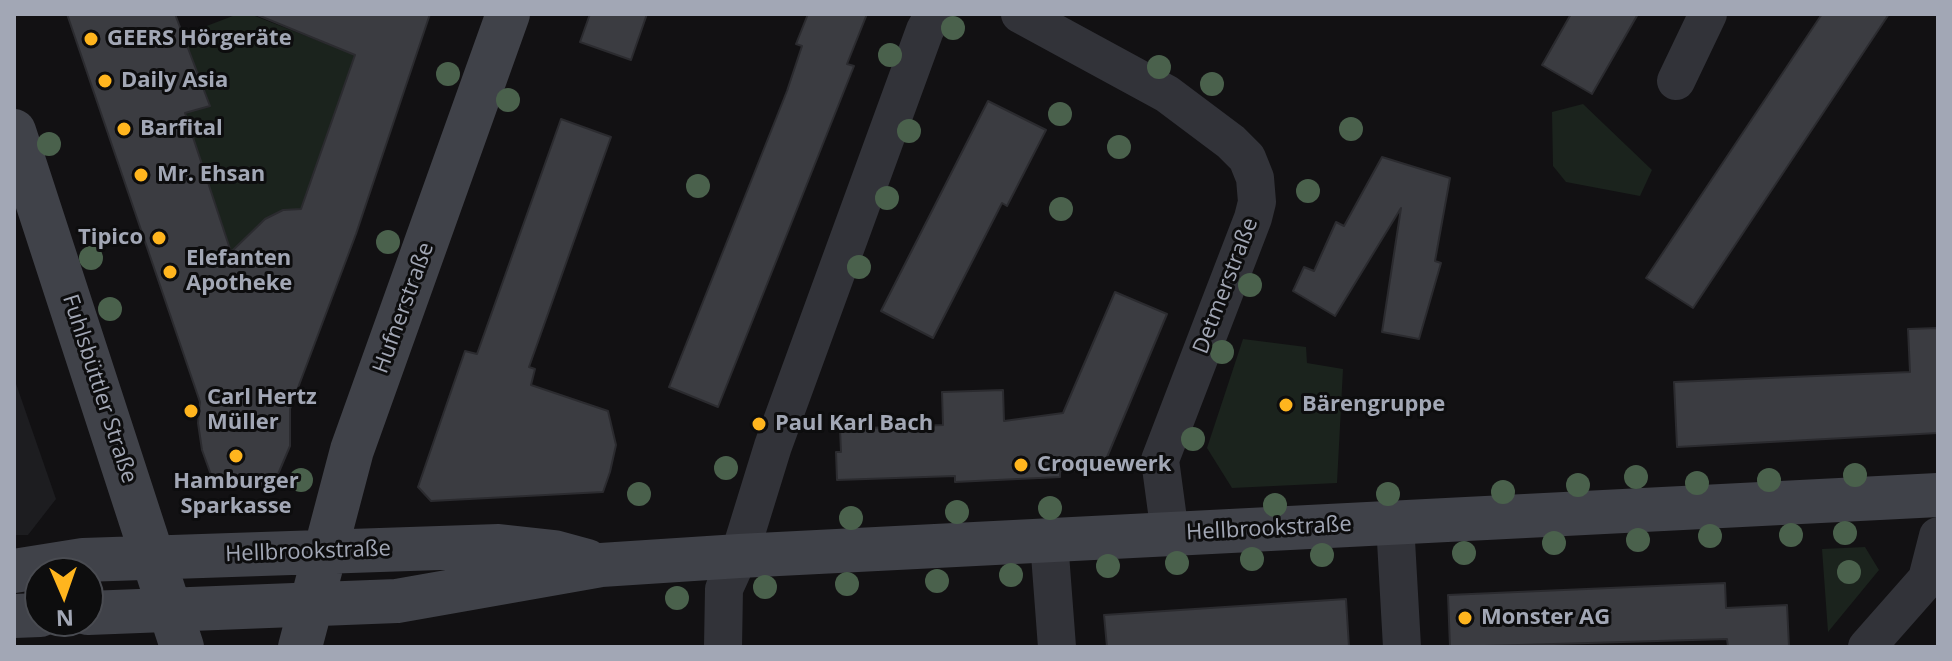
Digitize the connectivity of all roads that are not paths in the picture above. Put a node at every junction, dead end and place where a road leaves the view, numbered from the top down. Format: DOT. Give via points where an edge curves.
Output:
graph roads {
  1 [pos="508,14"];
  2 [pos="934,14"];
  3 [pos="1020,14"];
  4 [pos="1708,14"];
  5 [pos="1676,81"];
  6 [pos="14,131"];
  7 [pos="1938,495"];
  8 [pos="1395,523"];
  9 [pos="1170,534"];
  10 [pos="1938,536"];
  11 [pos="1049,541"];
  12 [pos="323,551"];
  13 [pos="739,556"];
  14 [pos="153,557"];
  15 [pos="601,565"];
  16 [pos="14,571"];
  17 [pos="309,604"];
  18 [pos="104,616"];
  19 [pos="176,628"];
  20 [pos="300,647"];
  21 [pos="723,647"];
  22 [pos="1057,647"];
  23 [pos="1402,647"];
  24 [pos="1867,647"];
  1 -- 12 [label="street, Hufnerstraße" via="352,450"];
  2 -- 13 [label="street" via="773,446"];
  3 -- 9 [label="street, Detmerstraße" via="1167,94 1231,142 1247,158 1255,178 1253,218 1160,460"];
  4 -- 5 [label="street"];
  6 -- 14 [label="street, Fuhlsbüttler Straße"];
  7 -- 8 [label="street, Hellbrookstraße"];
  8 -- 9 [label="street, Hellbrookstraße"];
  8 -- 23 [label="street"];
  9 -- 11 [label="street, Hellbrookstraße"];
  10 -- 24 [label="street" via="1927,579"];
  11 -- 13 [label="street, Hellbrookstraße"];
  11 -- 22 [label="street"];
  12 -- 14 [label="street, Hellbrookstraße"];
  12 -- 15 [label="street, Hellbrookstraße" via="512,547"];
  12 -- 17 [label="street, Hufnerstraße"];
  13 -- 15 [label="street, Hellbrookstraße"];
  13 -- 21 [label="street" via="724,589"];
  14 -- 16 [label="street, Hellbrookstraße" via="83,560"];
  14 -- 19 [label="street, Fuhlsbüttler Straße"];
  15 -- 17 [label="street, Hellbrookstraße" via="428,598"];
  17 -- 19 [label="street, Hellbrookstraße"];
  17 -- 20 [label="street"];
  18 -- 19 [label="street, Hellbrookstraße"];
}
